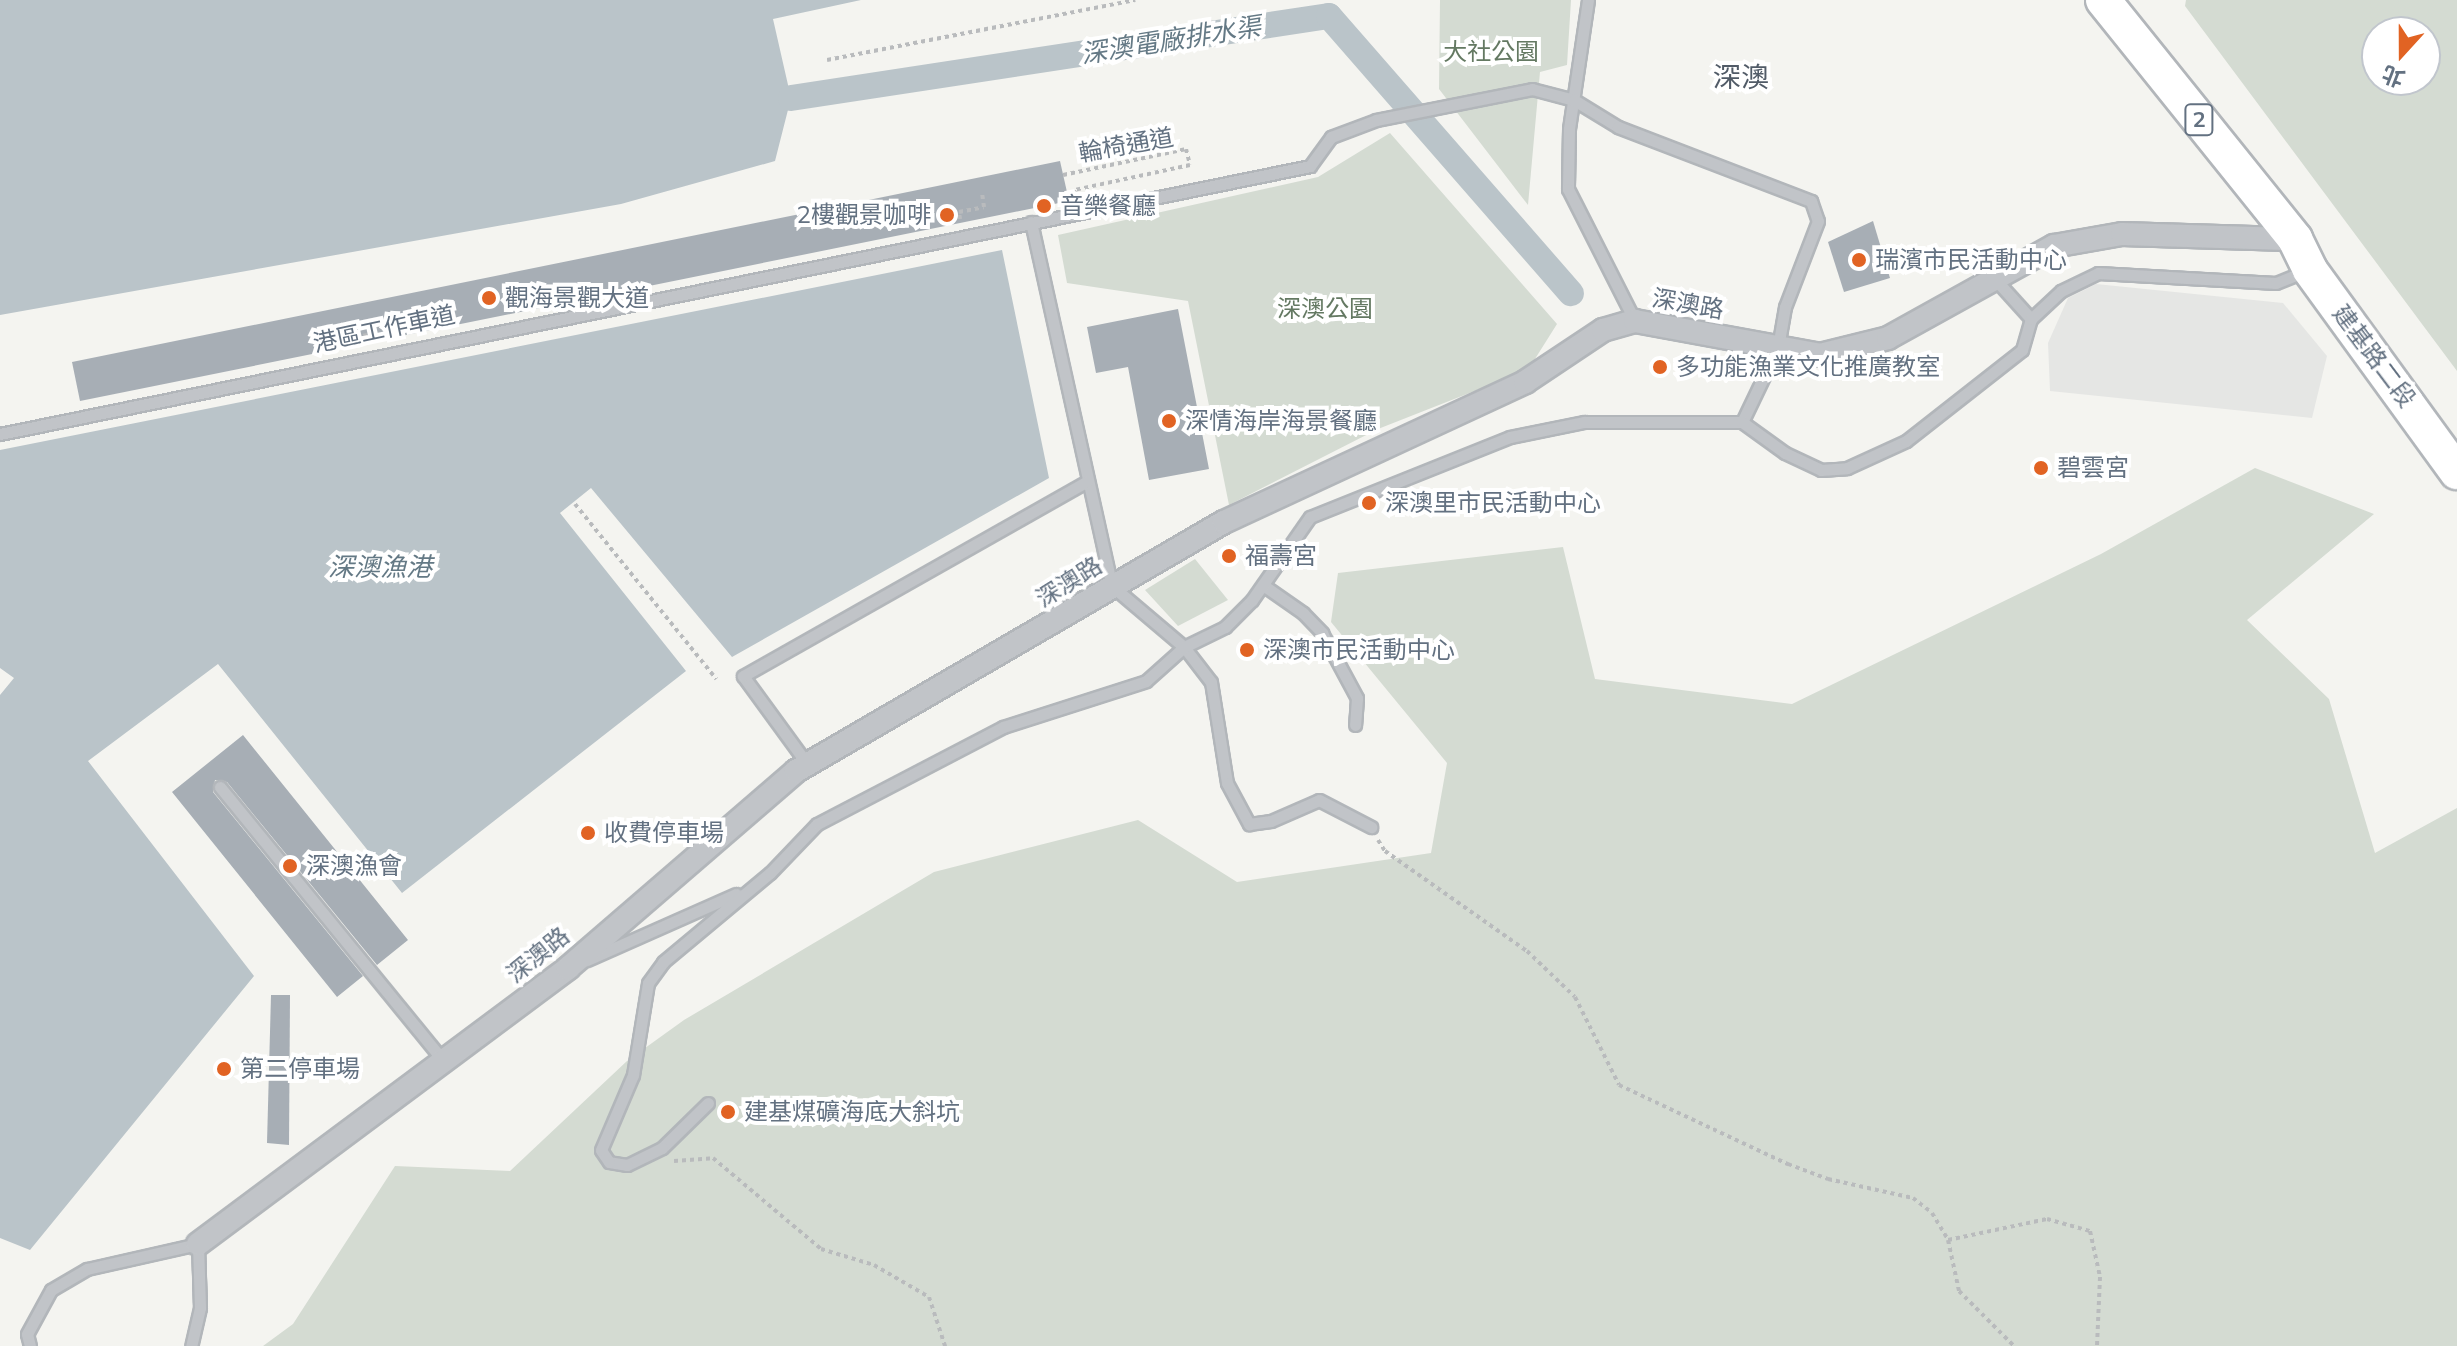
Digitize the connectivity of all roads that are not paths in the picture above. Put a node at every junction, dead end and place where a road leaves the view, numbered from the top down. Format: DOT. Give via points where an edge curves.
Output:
graph roads {
  1 [pos="1588,0"];
  2 [pos="2105,1"];
  3 [pos="1574,100"];
  4 [pos="1031,222"];
  5 [pos="2295,239"];
  6 [pos="2310,270"];
  7 [pos="1992,276"];
  8 [pos="2031,319"];
  9 [pos="1635,321"];
  10 [pos="1778,347"];
  11 [pos="1742,422"];
  12 [pos="0,434"];
  13 [pos="2457,472"];
  14 [pos="1087,481"];
  15 [pos="1263,585"];
  16 [pos="1112,586"];
  17 [pos="1184,647"];
  18 [pos="1355,725"];
  19 [pos="808,765"];
  20 [pos="220,787"];
  21 [pos="1371,827"];
  22 [pos="751,887"];
  23 [pos="568,968"];
  24 [pos="443,1060"];
  25 [pos="708,1103"];
  26 [pos="198,1244"];
  27 [pos="30,1346"];
  28 [pos="191,1346"];
  1 -- 3 [label="lane"];
  2 -- 5 [label="main road, 2"];
  3 -- 4 [label="lane, 港區工作車道" via="1532,89 1473,98 1376,120 1331,137 1310,166"];
  3 -- 9 [label="lane" via="1568,189"];
  3 -- 10 [label="lane, 港區工作車道" via="1618,127 1811,201 1818,221 1785,307"];
  4 -- 12 [label="lane, 港區工作車道"];
  4 -- 14 [label="lane"];
  5 -- 6 [label="main road, 建基路二段 / 2"];
  5 -- 7 [label="street, 深澳路" via="2122,234 2054,246"];
  6 -- 8 [label="lane" via="2276,283 2098,273 2061,291"];
  6 -- 13 [label="main road, 建基路二段 / 2"];
  7 -- 8 [label="lane"];
  7 -- 10 [label="street, 深澳路" via="1888,338 1820,355"];
  8 -- 11 [label="lane" via="2022,350 1906,441 1847,468 1821,470 1785,453"];
  9 -- 10 [label="street, 深澳路"];
  9 -- 16 [label="street, 深澳路" via="1603,330 1525,382 1224,522"];
  10 -- 11 [label="lane, 港區工作車道"];
  11 -- 15 [label="lane" via="1584,422 1510,437 1310,517"];
  14 -- 16 [label="lane"];
  14 -- 19 [label="lane" via="743,676"];
  15 -- 17 [label="lane" via="1225,627"];
  15 -- 18 [label="lane" via="1322,633 1357,698"];
  16 -- 17 [label="lane"];
  16 -- 19 [label="street, 深澳路"];
  17 -- 21 [label="lane" via="1211,682 1227,783 1249,824 1271,821 1319,800"];
  17 -- 22 [label="lane" via="1146,681 1003,727 853,804 817,824"];
  19 -- 23 [label="street, 深澳路"];
  20 -- 24 [label="lane"];
  22 -- 23 [label="lane"];
  22 -- 25 [label="lane" via="663,962 648,983 633,1075 601,1150 609,1162 627,1165 662,1148"];
  23 -- 24 [label="street, 深澳路"];
  24 -- 26 [label="street, 深澳路"];
  26 -- 27 [label="lane, 深澳路" via="87,1269 51,1290 27,1334"];
  26 -- 28 [label="lane" via="200,1308"];
}
